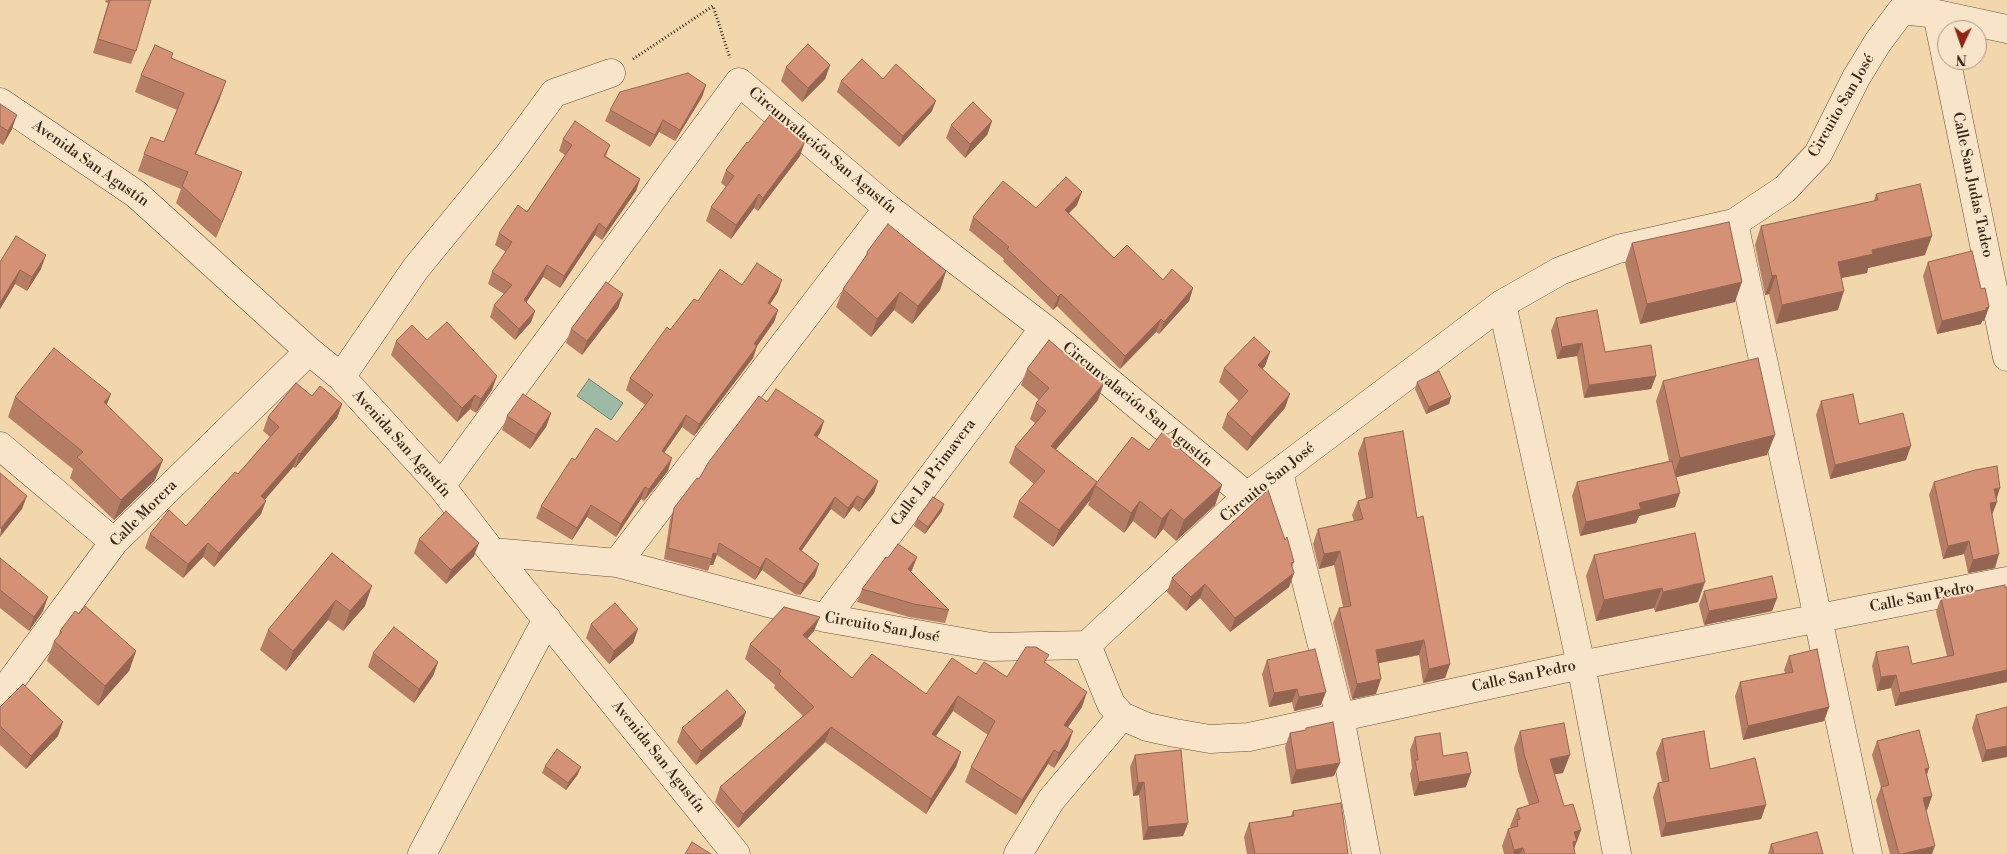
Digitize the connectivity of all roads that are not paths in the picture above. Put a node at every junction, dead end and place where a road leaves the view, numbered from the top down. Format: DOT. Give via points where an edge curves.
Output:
graph roads {
  1 [pos="1937,14"];
  2 [pos="2007,29"];
  3 [pos="611,73"];
  4 [pos="0,102"];
  5 [pos="888,208"];
  6 [pos="1734,223"];
  7 [pos="1502,304"];
  8 [pos="1044,328"];
  9 [pos="309,351"];
  10 [pos="2007,357"];
  11 [pos="341,377"];
  12 [pos="0,446"];
  13 [pos="1279,473"];
  14 [pos="441,486"];
  15 [pos="1247,496"];
  16 [pos="114,542"];
  17 [pos="492,552"];
  18 [pos="617,564"];
  19 [pos="2007,580"];
  20 [pos="825,618"];
  21 [pos="1819,618"];
  22 [pos="547,619"];
  23 [pos="1087,645"];
  24 [pos="1581,665"];
  25 [pos="0,696"];
  26 [pos="1122,716"];
  27 [pos="1340,717"];
  28 [pos="422,854"];
  29 [pos="736,854"];
  30 [pos="1018,854"];
  31 [pos="1366,854"];
  32 [pos="1617,854"];
  33 [pos="1868,854"];
  1 -- 2 [label="street"];
  1 -- 6 [label="street, Circuito San José" via="1902,10 1856,78 1818,154 1785,189"];
  1 -- 10 [label="street, Calle San Judas Tadeo"];
  3 -- 11 [label="street" via="554,93 507,157 416,268"];
  4 -- 9 [label="street, Avenida San Agustín" via="136,194"];
  5 -- 8 [label="street, Circunvalación San Agustín"];
  5 -- 14 [label="street, Circunvalación San Agustín" via="739,82"];
  5 -- 18 [label="street"];
  6 -- 7 [label="street, Circuito San José" via="1618,249 1560,271"];
  6 -- 21 [label="street"];
  7 -- 13 [label="street, Circuito San José"];
  7 -- 24 [label="street"];
  8 -- 15 [label="street, Circunvalación San Agustín"];
  8 -- 20 [label="street, Calle La Primavera"];
  9 -- 11 [label="street, Avenida San Agustín"];
  9 -- 16 [label="street, Calle Morera"];
  11 -- 14 [label="street, Avenida San Agustín"];
  12 -- 16 [label="street"];
  13 -- 15 [label="street, Circuito San José"];
  13 -- 27 [label="street"];
  14 -- 17 [label="street, Avenida San Agustín"];
  15 -- 23 [label="street, Circuito San José"];
  16 -- 25 [label="street, Calle Morera"];
  17 -- 18 [label="street, Circuito San José"];
  17 -- 22 [label="street, Avenida San Agustín"];
  18 -- 20 [label="street, Circuito San José"];
  19 -- 21 [label="street, Calle San Pedro"];
  20 -- 23 [label="street, Circuito San José" via="991,647"];
  21 -- 24 [label="street, Calle San Pedro"];
  21 -- 33 [label="street"];
  22 -- 28 [label="street"];
  22 -- 29 [label="street, Avenida San Agustín"];
  23 -- 26 [label="street" via="1111,704"];
  24 -- 27 [label="street, Calle San Pedro"];
  24 -- 32 [label="street"];
  26 -- 27 [label="street, Calle San Pedro" via="1147,727 1210,739 1249,737"];
  26 -- 30 [label="street" via="1051,800"];
  27 -- 31 [label="street"];
}
